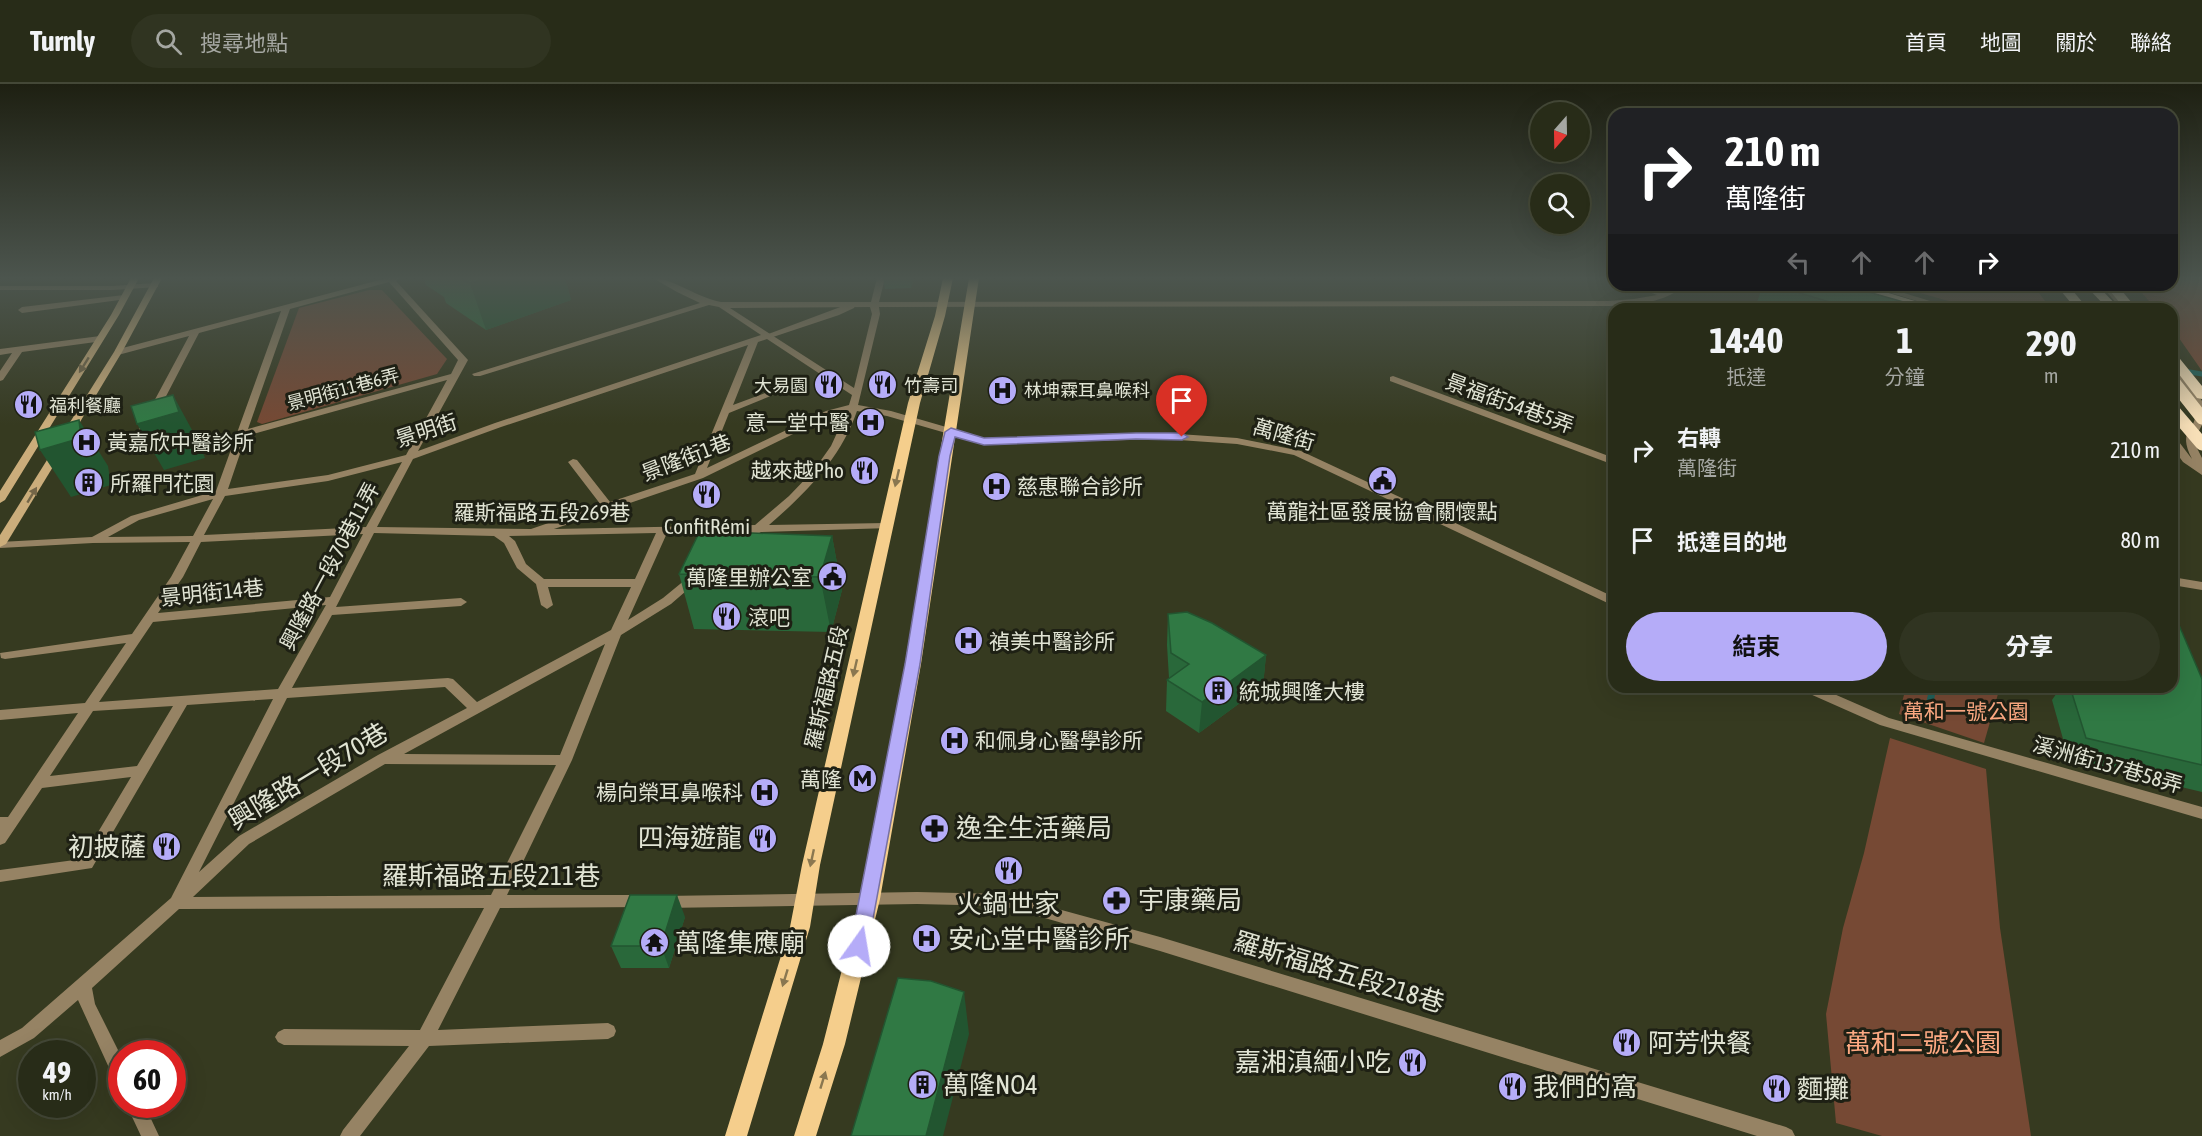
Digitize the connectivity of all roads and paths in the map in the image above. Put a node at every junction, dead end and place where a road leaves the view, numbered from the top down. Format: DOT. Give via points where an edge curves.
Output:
graph roads {
  1 [pos="107,327"];
  2 [pos="132,327"];
  3 [pos="211,327"];
  4 [pos="279,327"];
  5 [pos="435,327"];
  6 [pos="630,327"];
  7 [pos="754,327"];
  8 [pos="794,327"];
  9 [pos="873,327"];
  10 [pos="935,327"];
  11 [pos="967,327"];
  12 [pos="196,331"];
  13 [pos="767,336"];
  14 [pos="100,339"];
  15 [pos="754,341"];
  16 [pos="19,350"];
  17 [pos="0,352"];
  18 [pos="118,352"];
  19 [pos="2178,365"];
  20 [pos="477,374"];
  21 [pos="2178,375"];
  22 [pos="453,376"];
  23 [pos="0,378"];
  24 [pos="1393,379"];
  25 [pos="2178,388"];
  26 [pos="856,393"];
  27 [pos="768,395"];
  28 [pos="2202,395"];
  29 [pos="2178,405"];
  30 [pos="852,407"];
  31 [pos="727,411"];
  32 [pos="2178,416"];
  33 [pos="2202,418"];
  34 [pos="910,421"];
  35 [pos="2202,423"];
  36 [pos="951,432"];
  37 [pos="242,434"];
  38 [pos="2202,444"];
  39 [pos="134,448"];
  40 [pos="2178,448"];
  41 [pos="411,457"];
  42 [pos="1608,460"];
  43 [pos="573,462"];
  44 [pos="2201,471"];
  45 [pos="699,476"];
  46 [pos="221,493"];
  47 [pos="0,500"];
  48 [pos="607,506"];
  49 [pos="886,526"];
  50 [pos="759,528"];
  51 [pos="370,530"];
  52 [pos="663,530"];
  53 [pos="497,533"];
  54 [pos="530,533"];
  55 [pos="198,539"];
  56 [pos="93,540"];
  57 [pos="0,544"];
  58 [pos="732,546"];
  59 [pos="707,567"];
  60 [pos="2178,582"];
  61 [pos="541,583"];
  62 [pos="639,584"];
  63 [pos="2202,586"];
  64 [pos="1608,599"];
  65 [pos="461,602"];
  66 [pos="547,604"];
  67 [pos="331,605"];
  68 [pos="151,618"];
  69 [pos="616,633"];
  70 [pos="137,637"];
  71 [pos="5,655"];
  72 [pos="282,693"];
  73 [pos="1820,693"];
  74 [pos="183,700"];
  75 [pos="89,707"];
  76 [pos="475,708"];
  77 [pos="0,715"];
  78 [pos="383,759"];
  79 [pos="564,760"];
  80 [pos="141,771"];
  81 [pos="39,783"];
  82 [pos="2202,813"];
  83 [pos="6,823"];
  84 [pos="0,839"];
  85 [pos="0,876"];
  86 [pos="870,899"];
  87 [pos="806,901"];
  88 [pos="496,902"];
  89 [pos="176,903"];
  90 [pos="83,985"];
  91 [pos="608,1031"];
  92 [pos="284,1037"];
  93 [pos="425,1038"];
  94 [pos="108,1048"];
  95 [pos="0,1049"];
  96 [pos="142,1118"];
  97 [pos="150,1136"];
  98 [pos="349,1136"];
  99 [pos="736,1136"];
  100 [pos="806,1136"];
  101 [pos="1786,1136"];
  1 -- 14 [label="main road"];
  2 -- 18 [label="main road"];
  3 -- 12 [label="street"];
  4 -- 37 [label="street, 景明街14巷"];
  5 -- 22 [label="street" via="463,360"];
  6 -- 20 [label="street"];
  7 -- 13 [label="street"];
  8 -- 13 [label="street, 景明街"];
  9 -- 26 [label="street"];
  10 -- 34 [label="main road, 羅斯福路五段"];
  11 -- 36 [label="main road"];
  12 -- 18 [label="street"];
  12 -- 39 [label="street"];
  13 -- 15 [label="street, 景明街"];
  13 -- 26 [label="street"];
  14 -- 16 [label="street"];
  14 -- 47 [label="main road, one-way"];
  15 -- 31 [label="street"];
  15 -- 41 [label="street, 景明街"];
  16 -- 17 [label="street"];
  16 -- 23 [label="street"];
  57 -- 18 [label="main road, one-way"];
  19 -- 28 [label="highway"];
  21 -- 44 [label="street" via="2199,406 2200,420 2190,438"];
  22 -- 37 [label="street, 景明街11巷6弄"];
  22 -- 41 [label="street, 興隆路一段70巷11弄"];
  24 -- 42 [label="street, 景福街54巷5弄"];
  25 -- 33 [label="highway, bridge"];
  26 -- 30 [label="street"];
  27 -- 31 [label="street"];
  29 -- 35 [label="highway"];
  30 -- 34 [label="street, 萬隆街"];
  30 -- 45 [label="street, 景隆街1巷" via="829,413"];
  30 -- 50 [label="street" via="838,444 822,467"];
  31 -- 45 [label="street"];
  32 -- 38 [label="highway, bridge"];
  34 -- 36 [label="street, 萬隆街"];
  34 -- 49 [label="main road, 羅斯福路五段, one-way"];
  36 -- 64 [label="street, 萬隆街" via="984,441 1164,436 1237,441 1297,453"];
  36 -- 86 [label="main road"];
  37 -- 46 [label="street, 景明街14巷"];
  40 -- 44 [label="street"];
  41 -- 46 [label="street, 景明街" via="328,478"];
  41 -- 51 [label="street, 興隆路一段70巷11弄"];
  43 -- 48 [label="street"];
  45 -- 48 [label="street, 景隆街1巷"];
  46 -- 55 [label="street, 景明街14巷"];
  46 -- 56 [label="street, 景明街" via="135,518"];
  48 -- 54 [label="street, 景隆街1巷"];
  49 -- 50 [label="street, 羅斯福路五段269巷"];
  49 -- 87 [label="main road, 羅斯福路五段, one-way"];
  50 -- 52 [label="street, 羅斯福路五段269巷"];
  50 -- 58 [label="street"];
  51 -- 53 [label="street, 羅斯福路五段269巷"];
  51 -- 55 [label="street, 羅斯福路五段269巷"];
  51 -- 67 [label="street, 興隆路一段70巷11弄"];
  52 -- 54 [label="street, 羅斯福路五段269巷"];
  52 -- 62 [label="street"];
  53 -- 54 [label="street, 羅斯福路五段269巷"];
  53 -- 61 [label="street" via="509,541 521,566"];
  55 -- 56 [label="street, 景明街"];
  55 -- 68 [label="street, 景明街14巷"];
  56 -- 57 [label="street, 景明街"];
  59 -- 69 [label="street, 興隆路一段70巷" via="667,601"];
  60 -- 63 [label="street"];
  61 -- 62 [label="street"];
  61 -- 66 [label="street"];
  62 -- 69 [label="street"];
  65 -- 67 [label="street, 景明街14巷"];
  67 -- 68 [label="street, 景明街14巷"];
  67 -- 72 [label="street, 興隆路一段70巷11弄"];
  68 -- 70 [label="street"];
  69 -- 76 [label="street, 興隆路一段70巷"];
  69 -- 79 [label="street"];
  70 -- 71 [label="street"];
  70 -- 75 [label="street"];
  72 -- 74 [label="street"];
  72 -- 76 [label="street" via="448,682"];
  72 -- 89 [label="street, 興隆路一段70巷11弄"];
  73 -- 82 [label="street, 溪洲街137巷58弄" via="1885,722"];
  74 -- 75 [label="street"];
  74 -- 80 [label="street"];
  75 -- 77 [label="street"];
  75 -- 81 [label="street"];
  76 -- 78 [label="street, 興隆路一段70巷"];
  78 -- 79 [label="street"];
  78 -- 89 [label="street, 興隆路一段70巷" via="244,840"];
  79 -- 88 [label="street"];
  80 -- 81 [label="street"];
  80 -- 85 [label="street" via="87,864"];
  81 -- 83 [label="street"];
  83 -- 84 [label="street"];
  86 -- 87 [label="street, 羅斯福路五段218巷"];
  100 -- 86 [label="main road, one-way" via="834,1044"];
  86 -- 101 [label="street, 羅斯福路五段218巷" via="1003,900 1160,944"];
  87 -- 88 [label="street, 羅斯福路五段211巷"];
  87 -- 99 [label="main road, 羅斯福路五段, one-way"];
  88 -- 89 [label="street, 羅斯福路五段211巷"];
  88 -- 93 [label="street"];
  89 -- 90 [label="street, 興隆路一段70巷"];
  90 -- 94 [label="street" via="87,1005"];
  90 -- 95 [label="street, 興隆路一段70巷" via="28,1033"];
  91 -- 93 [label="street"];
  92 -- 93 [label="street"];
  93 -- 98 [label="street"];
  96 -- 97 [label="street"];
}
